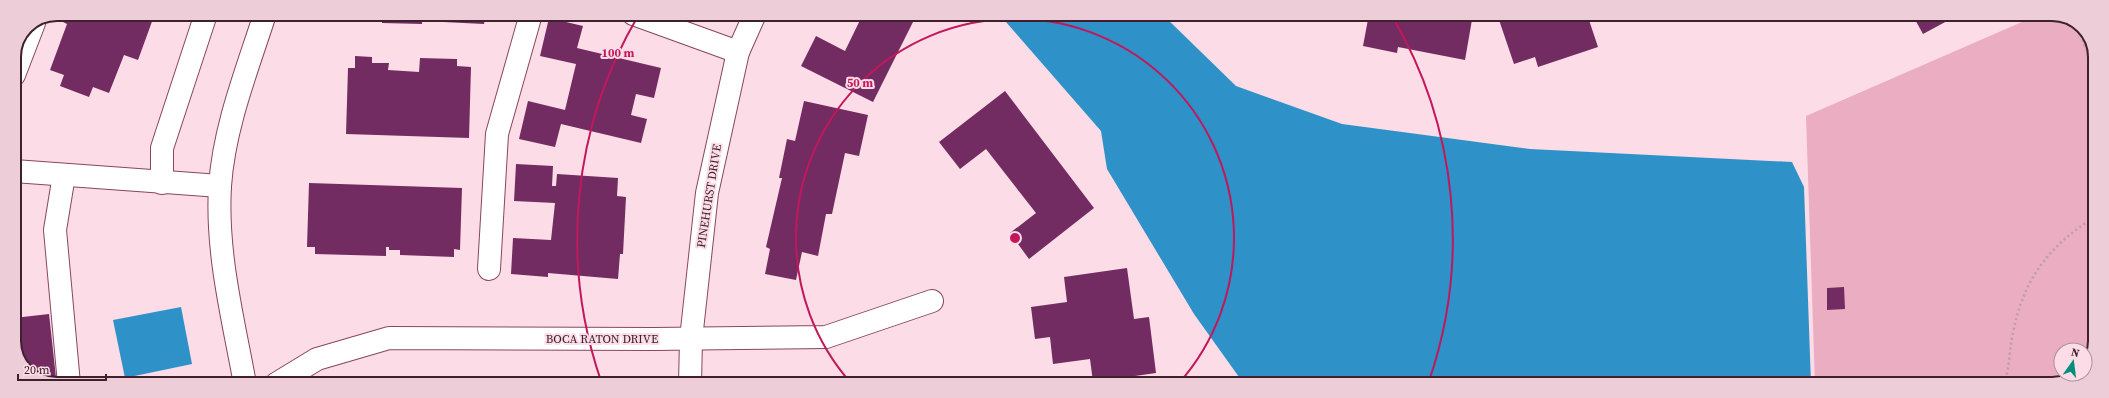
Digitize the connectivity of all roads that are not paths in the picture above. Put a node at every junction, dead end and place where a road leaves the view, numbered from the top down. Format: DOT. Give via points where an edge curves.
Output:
graph roads {
  1 [pos="204,21"];
  2 [pos="263,21"];
  3 [pos="529,21"];
  4 [pos="653,21"];
  5 [pos="752,21"];
  6 [pos="31,31"];
  7 [pos="738,52"];
  8 [pos="21,57"];
  9 [pos="21,172"];
  10 [pos="64,175"];
  11 [pos="162,183"];
  12 [pos="220,186"];
  13 [pos="490,269"];
  14 [pos="932,301"];
  15 [pos="691,339"];
  16 [pos="67,377"];
  17 [pos="244,377"];
  18 [pos="287,377"];
  19 [pos="690,377"];
  1 -- 11 [label="street" via="162,148"];
  2 -- 12 [label="street" via="231,120"];
  3 -- 13 [label="street" via="497,134"];
  4 -- 7 [label="street"];
  5 -- 7 [label="street, PINEHURST DRIVE"];
  6 -- 8 [label="street"];
  7 -- 15 [label="street, PINEHURST DRIVE" via="708,193"];
  9 -- 10 [label="street"];
  10 -- 11 [label="street"];
  10 -- 16 [label="street" via="55,230"];
  11 -- 12 [label="street"];
  12 -- 17 [label="street" via="222,266"];
  14 -- 15 [label="street, BOCA RATON DRIVE" via="826,337"];
  15 -- 18 [label="street, BOCA RATON DRIVE" via="389,338 317,359"];
  15 -- 19 [label="street, PINEHURST DRIVE"];
}
